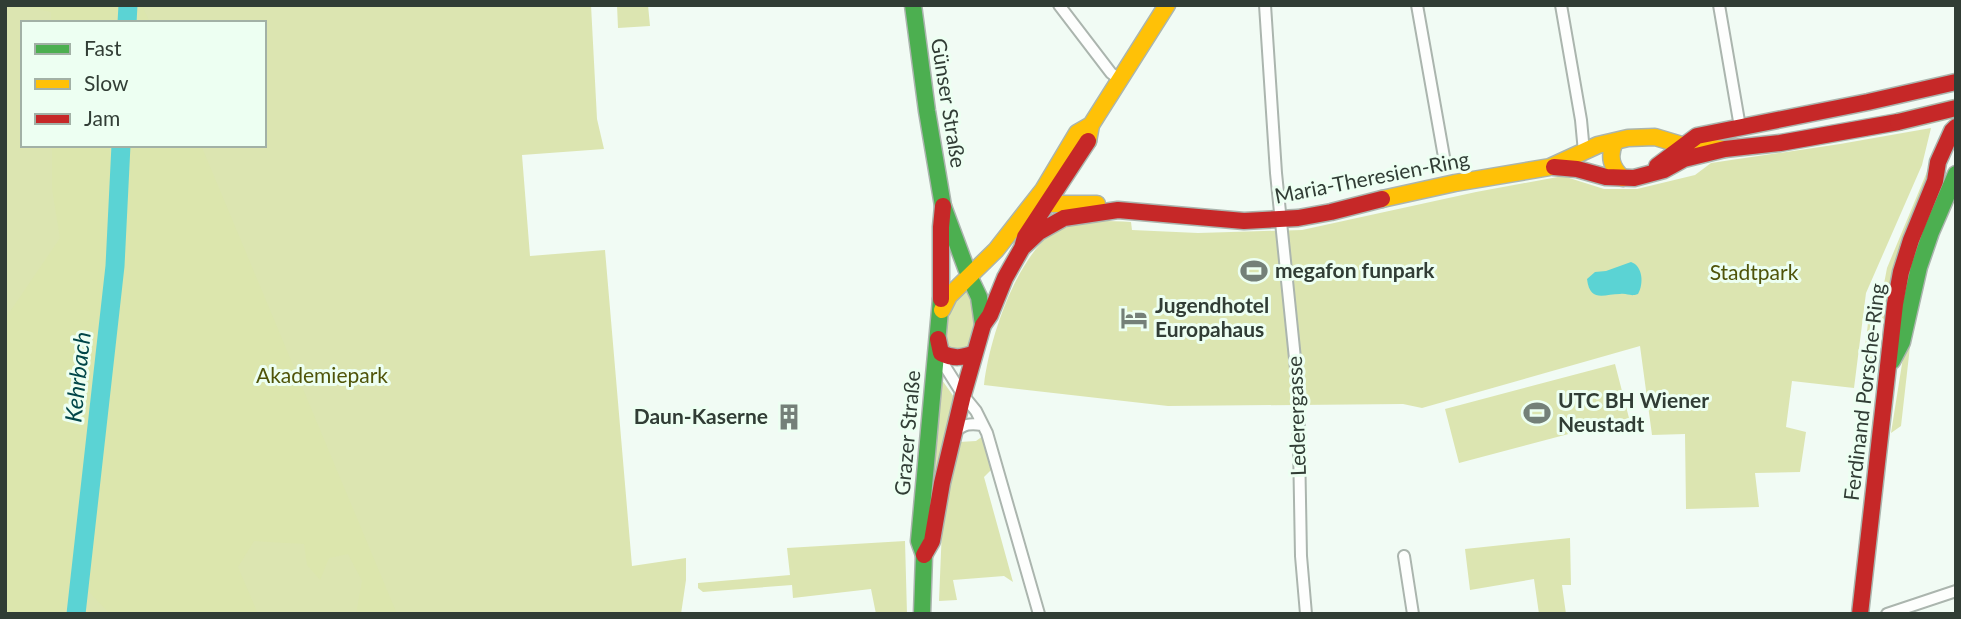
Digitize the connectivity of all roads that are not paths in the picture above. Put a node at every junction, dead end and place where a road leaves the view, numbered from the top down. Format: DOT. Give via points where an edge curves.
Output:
graph roads {
  1 [pos="913,5"];
  2 [pos="1059,5"];
  3 [pos="1167,5"];
  4 [pos="1265,5"];
  5 [pos="1417,5"];
  6 [pos="1561,5"];
  7 [pos="1719,5"];
  8 [pos="1119,79"];
  9 [pos="1956,82"];
  10 [pos="1919,90"];
  11 [pos="1956,108"];
  12 [pos="1091,125"];
  13 [pos="1740,127"];
  14 [pos="1954,135"];
  15 [pos="1685,146"];
  16 [pos="1602,149"];
  17 [pos="1726,149"];
  18 [pos="1444,157"];
  19 [pos="1073,167"];
  20 [pos="1550,167"];
  21 [pos="1652,173"];
  22 [pos="1956,174"];
  23 [pos="1623,178"];
  24 [pos="1046,197"];
  25 [pos="943,206"];
  26 [pos="1111,207"];
  27 [pos="1064,218"];
  28 [pos="1280,219"];
  29 [pos="956,242"];
  30 [pos="1022,248"];
  31 [pos="996,250"];
  32 [pos="968,276"];
  33 [pos="941,313"];
  34 [pos="983,325"];
  35 [pos="939,346"];
  36 [pos="975,353"];
  37 [pos="1886,372"];
  38 [pos="963,395"];
  39 [pos="982,425"];
  40 [pos="955,432"];
  41 [pos="924,555"];
  42 [pos="1404,556"];
  43 [pos="1956,592"];
  44 [pos="922,614"];
  45 [pos="1039,614"];
  46 [pos="1306,614"];
  47 [pos="1413,614"];
  48 [pos="1860,614"];
  49 [pos="1887,614"];
  1 -- 25 [label="main road, Günser Straße"];
  2 -- 8 [label="street"];
  3 -- 8 [label="main road"];
  4 -- 28 [label="street, Lederergasse"];
  5 -- 18 [label="street"];
  6 -- 16 [label="street" via="1581,120"];
  7 -- 13 [label="street"];
  8 -- 12 [label="main road"];
  9 -- 10 [label="main road"];
  10 -- 13 [label="main road"];
  10 -- 14 [label="main road" via="1946,112"];
  11 -- 17 [label="main road, bridge" via="1793,141"];
  12 -- 19 [label="main road" via="1089,140"];
  12 -- 24 [label="main road" via="1077,133"];
  13 -- 15 [label="main road" via="1697,136"];
  14 -- 37 [label="main road, Ferdinand Porsche-Ring" via="1938,162 1901,272"];
  15 -- 16 [label="main road" via="1643,136"];
  15 -- 17 [label="main road"];
  15 -- 21 [label="main road"];
  16 -- 20 [label="main road"];
  16 -- 23 [label="main road"];
  17 -- 21 [label="main road"];
  19 -- 24 [label="main road"];
  19 -- 26 [label="main road" via="1076,188"];
  20 -- 23 [label="main road"];
  20 -- 28 [label="main road, Maria-Theresien-Ring"];
  21 -- 23 [label="main road"];
  22 -- 37 [label="main road" via="1919,267 1902,342"];
  24 -- 26 [label="main road"];
  24 -- 27 [label="main road"];
  24 -- 30 [label="main road, Grazer Straße"];
  24 -- 31 [label="main road" via="1026,212"];
  25 -- 29 [label="main road"];
  25 -- 33 [label="main road, Grazer Straße"];
  26 -- 27 [label="main road"];
  26 -- 28 [label="main road, Maria-Theresien-Ring" via="1244,221"];
  27 -- 30 [label="main road"];
  28 -- 46 [label="street, Lederergasse" via="1298,388"];
  29 -- 31 [label="main road" via="970,252"];
  29 -- 32 [label="main road"];
  30 -- 34 [label="main road, Grazer Straße"];
  31 -- 32 [label="main road"];
  32 -- 33 [label="main road" via="949,296"];
  32 -- 34 [label="main road" via="979,297"];
  33 -- 35 [label="main road, Grazer Straße"];
  34 -- 36 [label="main road, Grazer Straße"];
  35 -- 36 [label="main road" via="949,357 962,359"];
  35 -- 38 [label="street"];
  35 -- 41 [label="main road, Grazer Straße" via="919,533"];
  36 -- 38 [label="main road, Grazer Straße"];
  37 -- 48 [label="main road, Ferdinand Porsche-Ring"];
  38 -- 39 [label="street"];
  38 -- 40 [label="main road, Grazer Straße"];
  39 -- 40 [label="street" via="971,423"];
  39 -- 45 [label="street"];
  40 -- 41 [label="main road, Grazer Straße" via="932,541"];
  41 -- 44 [label="main road, Grazer Straße"];
  42 -- 47 [label="street"];
  43 -- 49 [label="street"];
}
